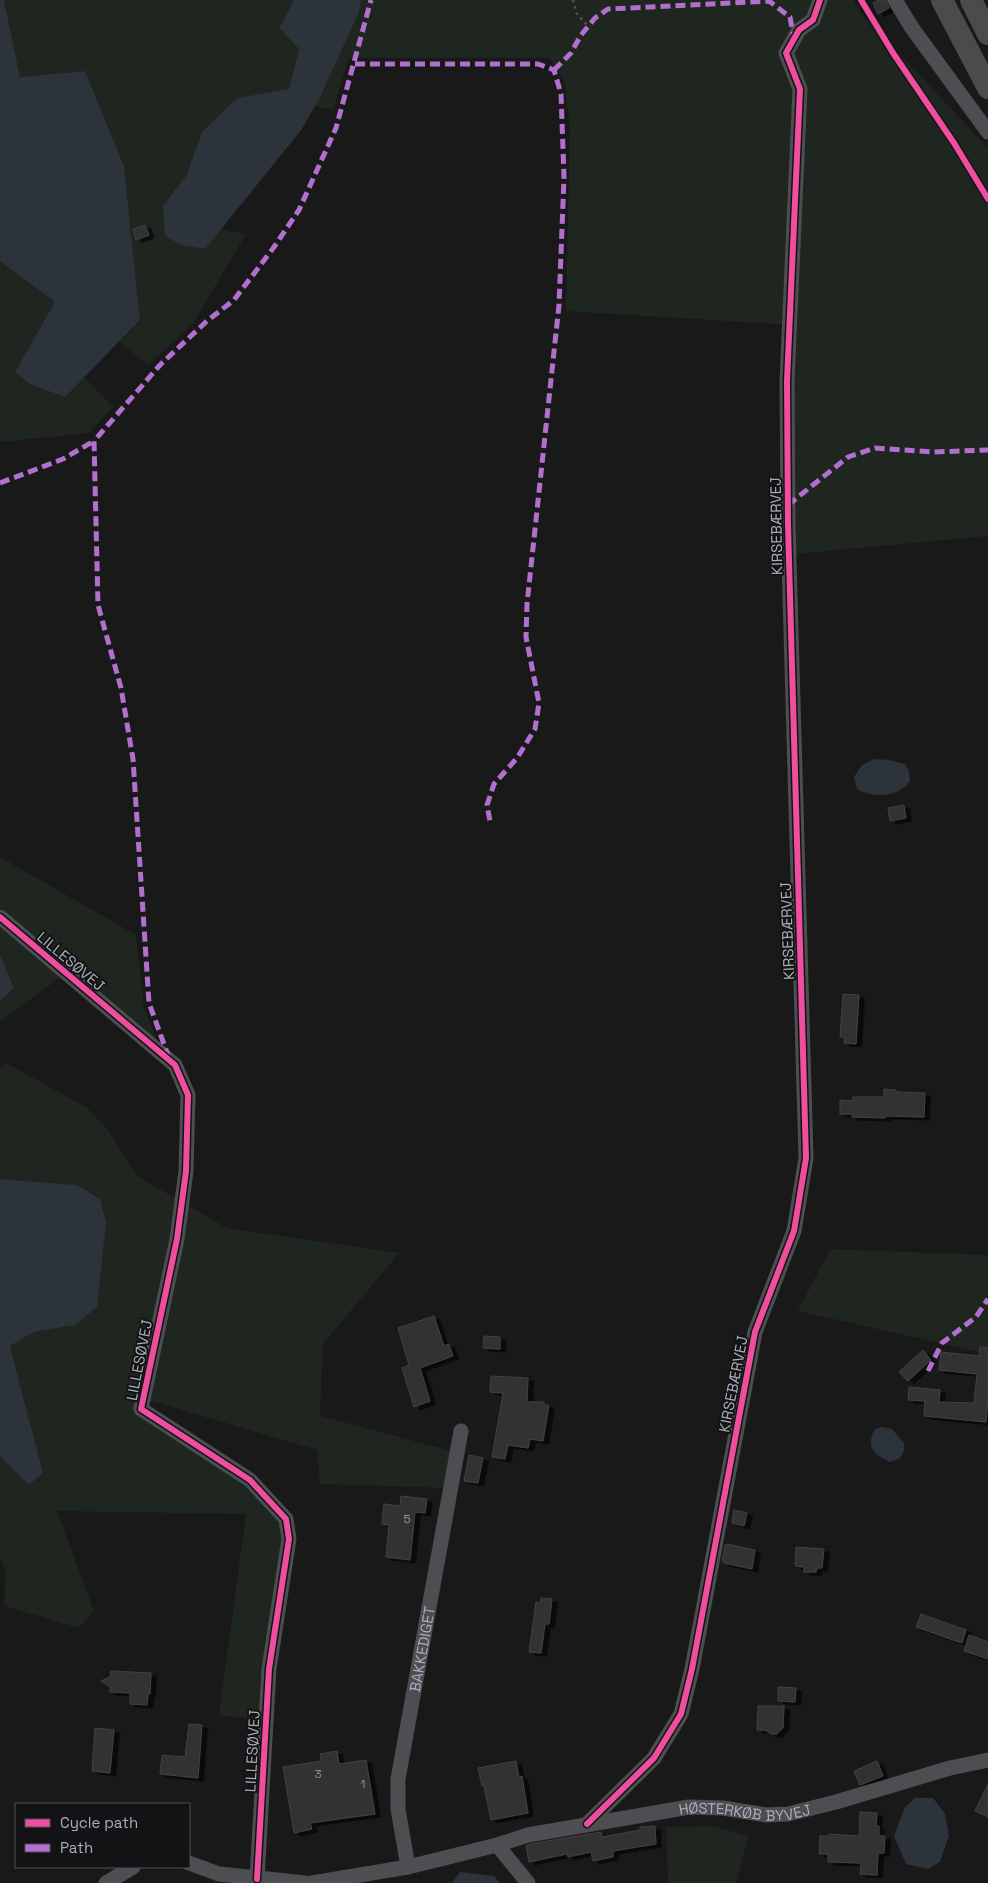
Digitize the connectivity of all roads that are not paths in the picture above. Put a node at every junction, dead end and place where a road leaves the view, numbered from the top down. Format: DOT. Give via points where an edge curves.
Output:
graph roads {
  1 [pos="820,0"];
  2 [pos="895,0"];
  3 [pos="942,0"];
  4 [pos="971,0"];
  5 [pos="988,34"];
  6 [pos="988,88"];
  7 [pos="988,132"];
  8 [pos="0,917"];
  9 [pos="461,1431"];
  10 [pos="988,1760"];
  11 [pos="587,1824"];
  12 [pos="498,1845"];
  13 [pos="190,1863"];
  14 [pos="408,1867"];
  15 [pos="131,1868"];
  16 [pos="257,1880"];
  17 [pos="106,1883"];
  18 [pos="304,1883"];
  19 [pos="312,1883"];
  20 [pos="528,1883"];
  1 -- 11 [label="street, KIRSEBÆRVEJ" via="814,20 799,30 786,53 800,88 787,381 788,525 806,1158 794,1231 755,1332 681,1714 654,1758"];
  2 -- 7 [label="street"];
  3 -- 6 [label="highway"];
  4 -- 5 [label="highway"];
  8 -- 16 [label="street, LILLESØVEJ" via="175,1065 188,1095 186,1171 177,1240 141,1409 250,1480 286,1519 289,1539 269,1669"];
  9 -- 14 [label="street, BAKKEDIGET" via="398,1779 398,1809"];
  10 -- 11 [label="street, HØSTERKØB BYVEJ" via="788,1814 689,1808"];
  11 -- 12 [label="street, HØSTERKØB BYVEJ" via="528,1835"];
  12 -- 14 [label="street, HØSTERKØB BYVEJ"];
  12 -- 20 [label="street"];
  13 -- 16 [label="street" via="219,1874"];
  14 -- 19 [label="street, HØSTERKØB BYVEJ"];
  15 -- 17 [label="street"];
  16 -- 18 [label="street"];
}
